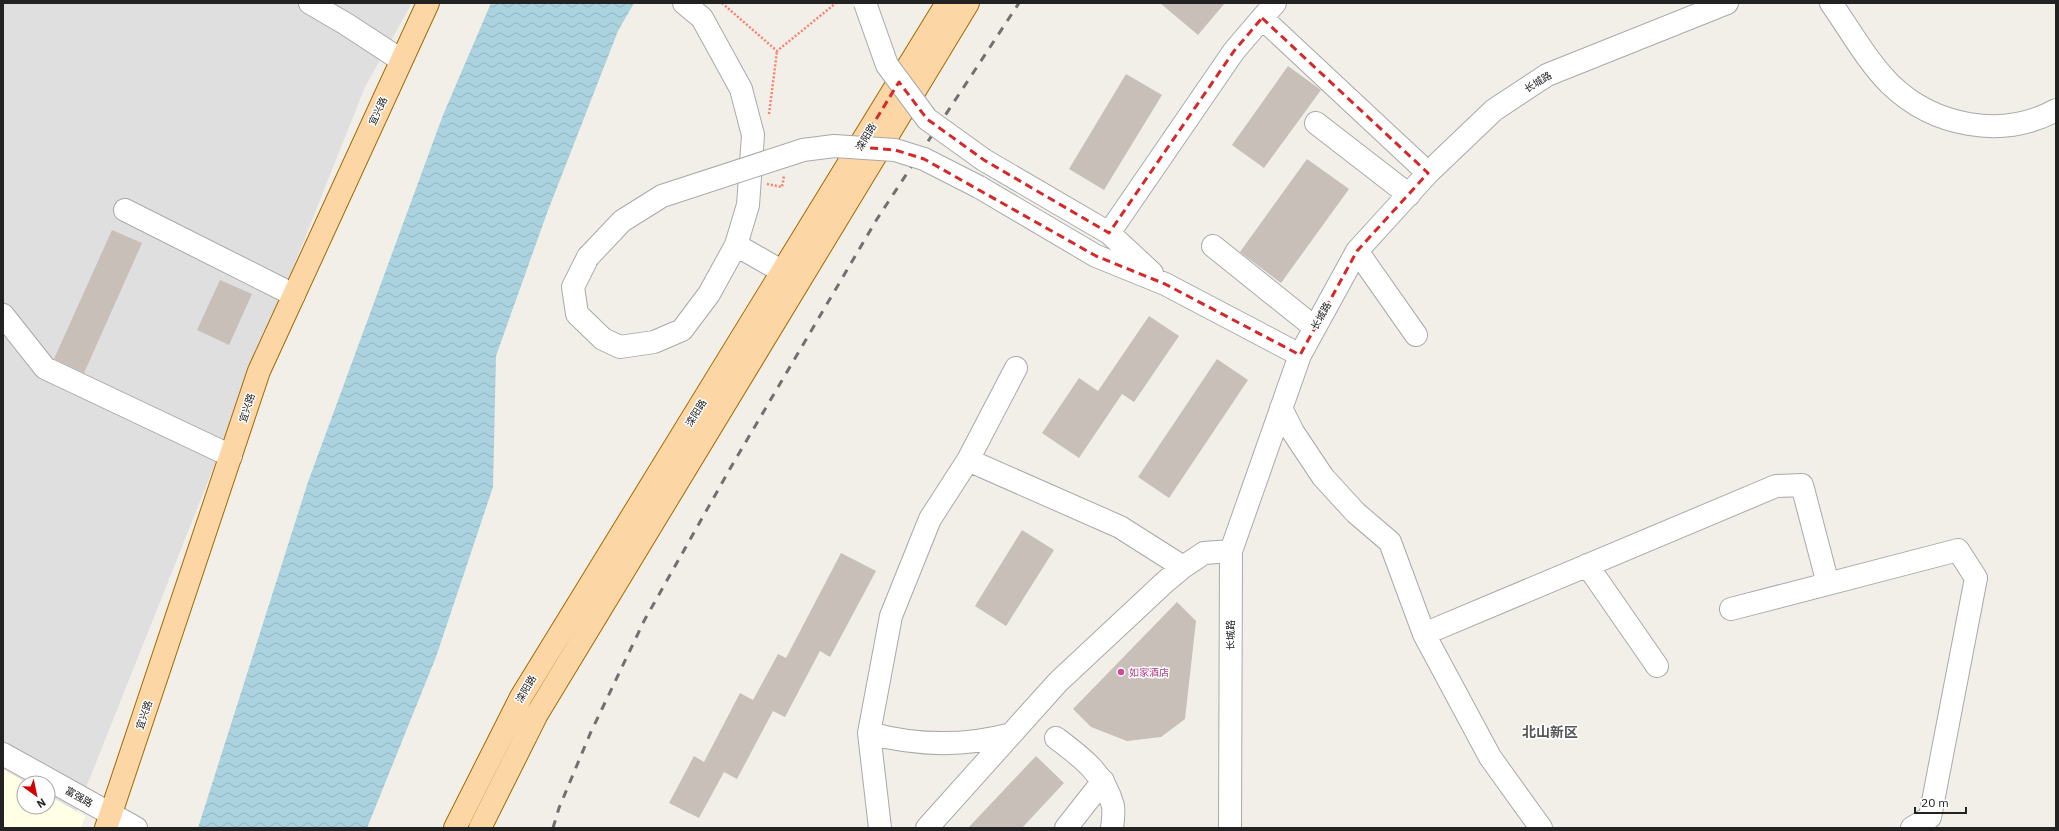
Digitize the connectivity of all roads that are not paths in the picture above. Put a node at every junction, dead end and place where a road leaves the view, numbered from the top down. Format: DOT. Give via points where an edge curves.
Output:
graph roads {
  1 [pos="310,3"];
  2 [pos="428,3"];
  3 [pos="684,3"];
  4 [pos="865,3"];
  5 [pos="947,3"];
  6 [pos="968,3"];
  7 [pos="1727,3"];
  8 [pos="1831,3"];
  9 [pos="707,10"];
  10 [pos="1268,11"];
  11 [pos="401,60"];
  12 [pos="2056,110"];
  13 [pos="1316,123"];
  14 [pos="1428,173"];
  15 [pos="1409,195"];
  16 [pos="125,210"];
  17 [pos="1109,233"];
  18 [pos="736,245"];
  19 [pos="1213,246"];
  20 [pos="1357,251"];
  21 [pos="783,272"];
  22 [pos="1165,284"];
  23 [pos="294,295"];
  24 [pos="3,315"];
  25 [pos="1314,327"];
  26 [pos="1416,334"];
  27 [pos="1300,355"];
  28 [pos="1016,368"];
  29 [pos="1281,408"];
  30 [pos="231,456"];
  31 [pos="968,460"];
  32 [pos="1231,551"];
  33 [pos="1587,565"];
  34 [pos="1183,567"];
  35 [pos="1828,584"];
  36 [pos="1731,609"];
  37 [pos="1424,634"];
  38 [pos="1658,666"];
  39 [pos="869,733"];
  40 [pos="1011,734"];
  41 [pos="1056,738"];
  42 [pos="3,754"];
  43 [pos="1103,781"];
  44 [pos="108,822"];
  45 [pos="136,828"];
  46 [pos="455,828"];
  47 [pos="480,828"];
  48 [pos="880,828"];
  49 [pos="927,828"];
  50 [pos="1066,828"];
  51 [pos="1112,828"];
  52 [pos="1230,828"];
  53 [pos="1541,828"];
  54 [pos="1912,828"];
  1 -- 11 [label="street"];
  2 -- 11 [label="main road, 宜兴路"];
  3 -- 9 [label="street"];
  4 -- 17 [label="street, bridge" via="887,65 927,119 984,160"];
  5 -- 21 [label="main road, 滦阳路"];
  6 -- 47 [label="main road, 滦阳路" via="537,714"];
  7 -- 14 [label="street, 长城路" via="1547,75 1494,110"];
  8 -- 12 [label="street" via="1890,83 1903,96 1935,115 1969,124 2003,126 2036,119"];
  9 -- 18 [label="street" via="741,89 752,135 748,205"];
  10 -- 14 [label="street"];
  10 -- 17 [label="street" via="1234,50"];
  11 -- 23 [label="main road, 宜兴路"];
  13 -- 15 [label="street"];
  14 -- 15 [label="street, 长城路"];
  15 -- 20 [label="street, 长城路"];
  16 -- 23 [label="street"];
  17 -- 22 [label="street"];
  18 -- 21 [label="street"];
  18 -- 22 [label="street, bridge" via="709,294 682,330 654,342 620,347 603,339 577,314 573,287 588,257 622,221 662,196 803,150 834,146 895,150 924,159 979,187 1096,256"];
  19 -- 25 [label="street"];
  20 -- 25 [label="street, 长城路"];
  20 -- 26 [label="street"];
  21 -- 46 [label="main road, 滦阳路" via="521,697"];
  22 -- 27 [label="street"];
  23 -- 30 [label="main road, 宜兴路" via="259,371"];
  24 -- 30 [label="street" via="45,368"];
  25 -- 27 [label="street, 长城路"];
  27 -- 29 [label="street, 长城路"];
  28 -- 31 [label="street"];
  29 -- 32 [label="street, 长城路"];
  29 -- 37 [label="street" via="1293,432 1323,477 1356,513 1390,542"];
  30 -- 44 [label="main road, 宜兴路"];
  31 -- 34 [label="street" via="1120,527"];
  31 -- 39 [label="street" via="930,519 890,616"];
  32 -- 34 [label="street" via="1204,553"];
  32 -- 52 [label="street, 长城路"];
  33 -- 35 [label="street" via="1776,486 1802,485"];
  33 -- 37 [label="street"];
  33 -- 38 [label="street"];
  34 -- 40 [label="street" via="1058,682"];
  35 -- 36 [label="street"];
  35 -- 54 [label="street" via="1958,550 1976,578 1930,817"];
  37 -- 53 [label="street" via="1490,757"];
  39 -- 40 [label="street" via="933,744 973,742"];
  39 -- 48 [label="street"];
  40 -- 49 [label="street"];
  41 -- 43 [label="street" via="1086,760"];
  42 -- 44 [label="street, 富强路"];
  43 -- 50 [label="street"];
  43 -- 51 [label="street" via="1113,807"];
  44 -- 45 [label="street, 富强路"];
}
